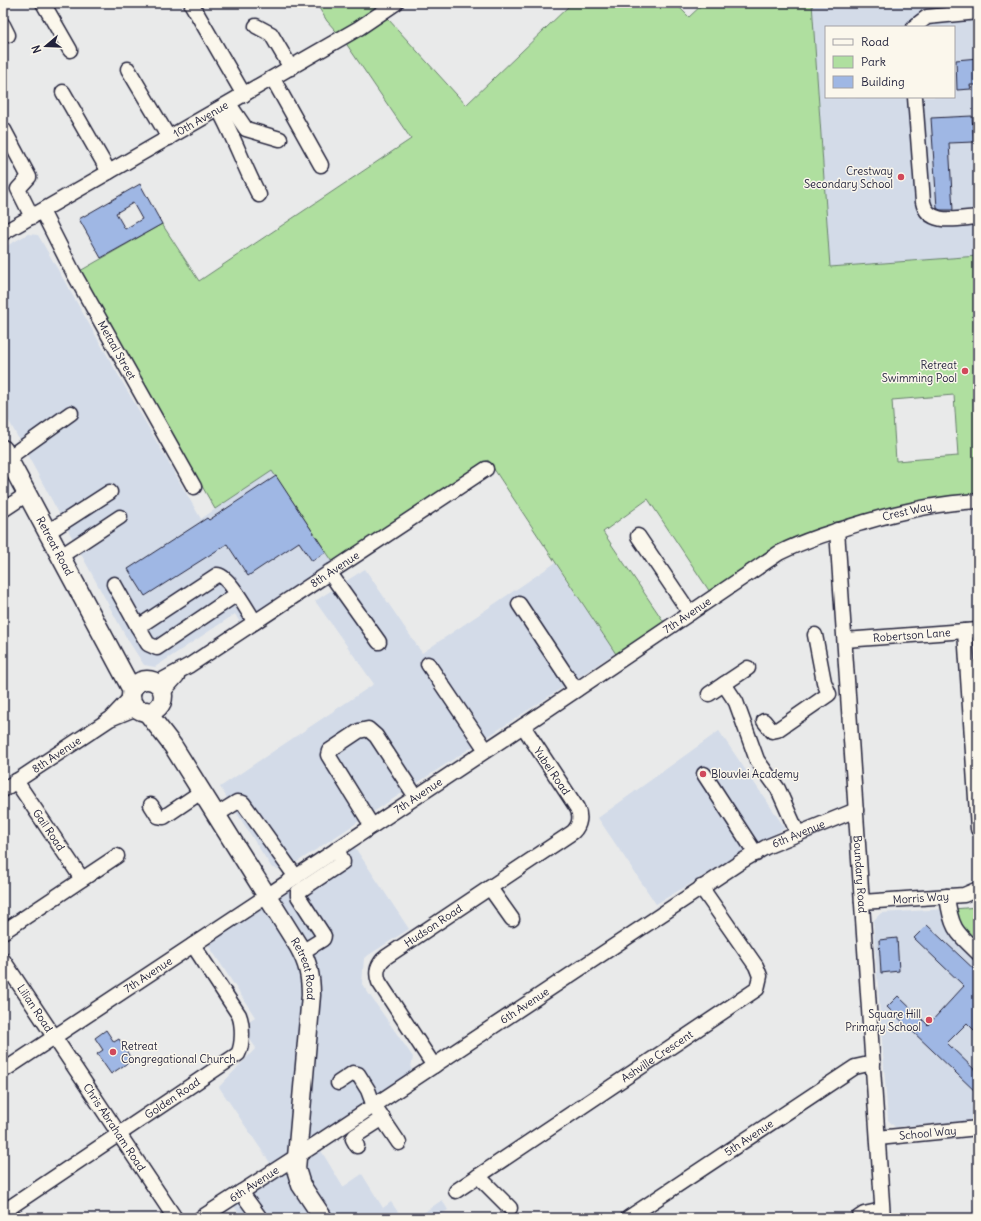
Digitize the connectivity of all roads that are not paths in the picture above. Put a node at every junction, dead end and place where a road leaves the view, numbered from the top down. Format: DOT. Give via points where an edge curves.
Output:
graph roads {
  1 [pos="43,3"];
  2 [pos="396,3"];
  3 [pos="192,5"];
  4 [pos="978,12"];
  5 [pos="256,26"];
  6 [pos="915,26"];
  7 [pos="70,50"];
  8 [pos="291,68"];
  9 [pos="128,69"];
  10 [pos="273,79"];
  11 [pos="63,92"];
  12 [pos="244,95"];
  13 [pos="915,98"];
  14 [pos="224,107"];
  15 [pos="4,130"];
  16 [pos="168,138"];
  17 [pos="280,139"];
  18 [pos="321,164"];
  19 [pos="109,172"];
  20 [pos="259,195"];
  21 [pos="37,214"];
  22 [pos="978,217"];
  23 [pos="3,234"];
  24 [pos="72,413"];
  25 [pos="5,453"];
  26 [pos="486,469"];
  27 [pos="194,487"];
  28 [pos="110,492"];
  29 [pos="27,494"];
  30 [pos="978,501"];
  31 [pos="3,510"];
  32 [pos="120,517"];
  33 [pos="837,530"];
  34 [pos="48,532"];
  35 [pos="638,536"];
  36 [pos="60,556"];
  37 [pos="329,572"];
  38 [pos="114,584"];
  39 [pos="237,594"];
  40 [pos="519,604"];
  41 [pos="690,613"];
  42 [pos="255,622"];
  43 [pos="138,627"];
  44 [pos="972,630"];
  45 [pos="814,635"];
  46 [pos="845,640"];
  47 [pos="379,642"];
  48 [pos="428,664"];
  49 [pos="748,668"];
  50 [pos="724,684"];
  51 [pos="576,690"];
  52 [pos="848,693"];
  53 [pos="709,694"];
  54 [pos="829,694"];
  55 [pos="146,696"];
  56 [pos="764,721"];
  57 [pos="523,726"];
  58 [pos="486,750"];
  59 [pos="976,759"];
  60 [pos="704,774"];
  61 [pos="16,781"];
  62 [pos="3,790"];
  63 [pos="201,792"];
  64 [pos="416,797"];
  65 [pos="151,805"];
  66 [pos="856,810"];
  67 [pos="216,815"];
  68 [pos="579,817"];
  69 [pos="372,826"];
  70 [pos="978,829"];
  71 [pos="798,834"];
  72 [pos="337,849"];
  73 [pos="756,854"];
  74 [pos="117,856"];
  75 [pos="296,877"];
  76 [pos="82,879"];
  77 [pos="701,887"];
  78 [pos="490,888"];
  79 [pos="978,890"];
  80 [pos="267,896"];
  81 [pos="947,896"];
  82 [pos="862,902"];
  83 [pos="512,919"];
  84 [pos="3,932"];
  85 [pos="193,945"];
  86 [pos="302,952"];
  87 [pos="978,953"];
  88 [pos="3,960"];
  89 [pos="54,1036"];
  90 [pos="873,1063"];
  91 [pos="434,1066"];
  92 [pos="3,1071"];
  93 [pos="338,1083"];
  94 [pos="374,1106"];
  95 [pos="383,1118"];
  96 [pos="978,1128"];
  97 [pos="119,1134"];
  98 [pos="878,1138"];
  99 [pos="399,1143"];
  100 [pos="358,1146"];
  101 [pos="297,1157"];
  102 [pos="478,1176"];
  103 [pos="456,1191"];
  104 [pos="241,1192"];
  105 [pos="510,1208"];
  106 [pos="3,1212"];
  107 [pos="882,1214"];
  108 [pos="175,1218"];
  109 [pos="201,1218"];
  110 [pos="260,1218"];
  111 [pos="323,1218"];
  112 [pos="628,1218"];
  113 [pos="858,1218"];
  1 -- 7 [label="street"];
  2 -- 8 [label="street, 10th Avenue"];
  3 -- 12 [label="street"];
  4 -- 6 [label="street" via="927,17"];
  5 -- 8 [label="street" via="270,34"];
  8 -- 10 [label="street, 10th Avenue"];
  9 -- 16 [label="street"];
  10 -- 12 [label="street, 10th Avenue"];
  10 -- 18 [label="street"];
  11 -- 19 [label="street"];
  12 -- 14 [label="street, 10th Avenue"];
  13 -- 22 [label="street" via="923,202 926,211 932,217 940,219"];
  14 -- 16 [label="street, 10th Avenue"];
  14 -- 17 [label="street" via="246,130"];
  14 -- 20 [label="street" via="228,127 244,168"];
  15 -- 21 [label="street, Metaal Street" via="29,177 18,189"];
  16 -- 19 [label="street, 10th Avenue"];
  19 -- 21 [label="street, 10th Avenue"];
  21 -- 23 [label="street, 10th Avenue"];
  21 -- 27 [label="street, Metaal Street" via="73,272"];
  24 -- 25 [label="street"];
  25 -- 29 [label="main road, Retreat Road"];
  26 -- 37 [label="street, 8th Avenue"];
  28 -- 34 [label="street"];
  29 -- 31 [label="street"];
  29 -- 34 [label="main road, Retreat Road"];
  30 -- 33 [label="street, Crest Way" via="914,509"];
  32 -- 36 [label="street"];
  33 -- 41 [label="street, 7th Avenue" via="808,539 779,553"];
  33 -- 46 [label="street, Boundary Road"];
  34 -- 36 [label="main road, Retreat Road"];
  35 -- 41 [label="street"];
  36 -- 55 [label="main road, Retreat Road" via="108,643 126,662"];
  37 -- 42 [label="street, 8th Avenue"];
  37 -- 47 [label="street"];
  38 -- 43 [label="street"];
  39 -- 42 [label="street"];
  39 -- 43 [label="street" via="226,578 217,574"];
  39 -- 43 [label="street" via="157,648 148,644"];
  40 -- 51 [label="street"];
  41 -- 51 [label="street, 7th Avenue"];
  42 -- 55 [label="street, 8th Avenue"];
  44 -- 46 [label="street, Robertson Lane"];
  44 -- 59 [label="street"];
  45 -- 54 [label="street"];
  46 -- 52 [label="street, Boundary Road"];
  48 -- 58 [label="street"];
  49 -- 50 [label="street"];
  50 -- 53 [label="street"];
  50 -- 71 [label="street" via="736,702 757,760 778,789"];
  51 -- 57 [label="street, 7th Avenue"];
  52 -- 54 [label="street"];
  52 -- 66 [label="street, Boundary Road"];
  54 -- 56 [label="street" via="777,730 772,731"];
  55 -- 61 [label="street, 8th Avenue"];
  55 -- 63 [label="main road, Retreat Road"];
  57 -- 58 [label="street, 7th Avenue"];
  57 -- 68 [label="street, Yubel Road" via="577,808"];
  58 -- 64 [label="street, 7th Avenue"];
  59 -- 70 [label="street"];
  60 -- 73 [label="street"];
  61 -- 62 [label="street, 8th Avenue"];
  61 -- 76 [label="street, Gail Road"];
  63 -- 65 [label="street" via="164,817 158,816"];
  63 -- 67 [label="main road, Retreat Road"];
  64 -- 69 [label="street, 7th Avenue"];
  64 -- 69 [label="street" via="376,736 368,730 359,731 329,751 328,755"];
  66 -- 71 [label="street, 6th Avenue"];
  66 -- 82 [label="street, Boundary Road"];
  67 -- 75 [label="street" via="237,802 243,803"];
  67 -- 80 [label="main road, Retreat Road"];
  68 -- 78 [label="street, Hudson Road" via="579,824 573,832"];
  69 -- 72 [label="street, 7th Avenue"];
  71 -- 73 [label="street, 6th Avenue"];
  72 -- 75 [label="street, 7th Avenue"];
  72 -- 86 [label="street" via="343,862 298,892 298,896 324,936"];
  73 -- 77 [label="street, 6th Avenue"];
  74 -- 76 [label="street"];
  75 -- 80 [label="street, 7th Avenue"];
  76 -- 84 [label="street"];
  77 -- 91 [label="street, 6th Avenue"];
  77 -- 102 [label="street, Ashville Crescent" via="756,966 760,976 757,989"];
  78 -- 83 [label="street"];
  78 -- 91 [label="street, Hudson Road" via="386,957 378,966 379,982"];
  79 -- 81 [label="street, Morris Way" via="969,894"];
  80 -- 85 [label="street, 7th Avenue"];
  80 -- 86 [label="main road, Retreat Road"];
  81 -- 82 [label="street, Morris Way"];
  81 -- 87 [label="street" via="955,929"];
  82 -- 90 [label="street, Boundary Road"];
  85 -- 89 [label="street, 7th Avenue"];
  85 -- 97 [label="street, Golden Road" via="239,1015 240,1052"];
  86 -- 101 [label="main road, Retreat Road" via="310,972 311,994"];
  88 -- 89 [label="street, Lilian Road"];
  89 -- 92 [label="street, 7th Avenue"];
  89 -- 97 [label="street, Chris Abraham Road"];
  90 -- 98 [label="street, Boundary Road"];
  90 -- 112 [label="street, 5th Avenue" via="855,1067"];
  91 -- 94 [label="street, 6th Avenue"];
  93 -- 94 [label="street" via="356,1073 368,1090"];
  94 -- 95 [label="street"];
  94 -- 101 [label="street, 6th Avenue"];
  95 -- 99 [label="street"];
  95 -- 100 [label="street" via="355,1136"];
  96 -- 98 [label="street, School Way"];
  97 -- 106 [label="street, Golden Road"];
  97 -- 108 [label="street, Chris Abraham Road"];
  98 -- 107 [label="street, Boundary Road"];
  101 -- 104 [label="street, 6th Avenue"];
  101 -- 111 [label="main road, Retreat Road" via="298,1178"];
  102 -- 103 [label="street, Ashville Crescent"];
  102 -- 105 [label="street"];
  104 -- 109 [label="street, 6th Avenue"];
  104 -- 110 [label="street"];
  107 -- 113 [label="street" via="864,1214"];
}
